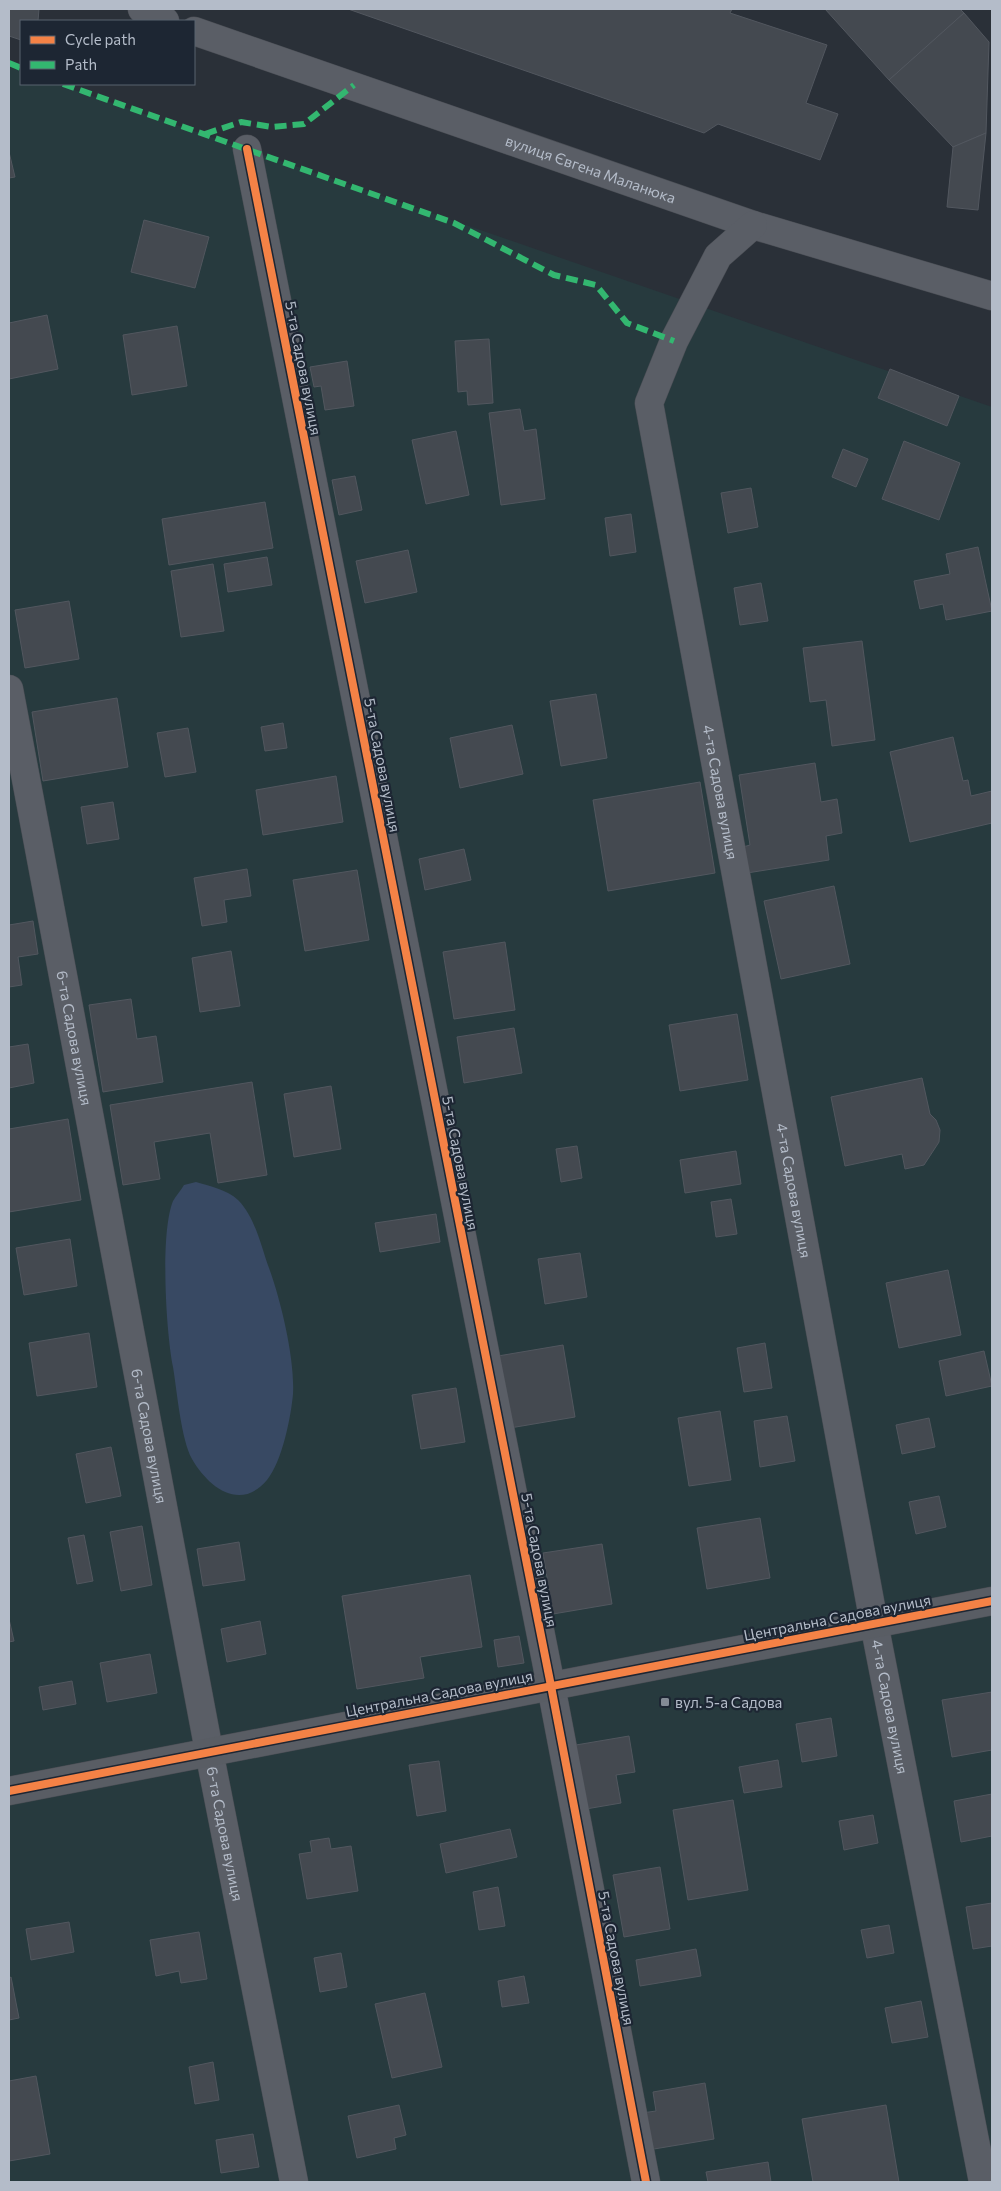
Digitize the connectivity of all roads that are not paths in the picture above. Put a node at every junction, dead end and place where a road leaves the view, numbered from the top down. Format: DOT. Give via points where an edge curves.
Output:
graph roads {
  1 [pos="142,9"];
  2 [pos="163,20"];
  3 [pos="195,31"];
  4 [pos="247,149"];
  5 [pos="752,225"];
  6 [pos="992,296"];
  7 [pos="9,689"];
  8 [pos="992,1601"];
  9 [pos="874,1623"];
  10 [pos="551,1686"];
  11 [pos="209,1751"];
  12 [pos="9,1791"];
  13 [pos="294,2182"];
  14 [pos="646,2182"];
  15 [pos="983,2182"];
  1 -- 2 [label="street"];
  3 -- 5 [label="street, вулиця Євгена Маланюка"];
  4 -- 10 [label="street, 5-та Садова вулиця"];
  5 -- 6 [label="street, вулиця Євгена Маланюка"];
  5 -- 9 [label="street, 4-та Садова вулиця" via="718,256 674,341 649,403"];
  7 -- 11 [label="street, 6-та Садова вулиця"];
  8 -- 9 [label="main road, Центральна Садова вулиця"];
  9 -- 10 [label="main road, Центральна Садова вулиця"];
  9 -- 15 [label="street, 4-та Садова вулиця"];
  10 -- 11 [label="main road, Центральна Садова вулиця"];
  10 -- 14 [label="street, 5-та Садова вулиця"];
  11 -- 12 [label="main road, Центральна Садова вулиця"];
  11 -- 13 [label="street, 6-та Садова вулиця"];
}
